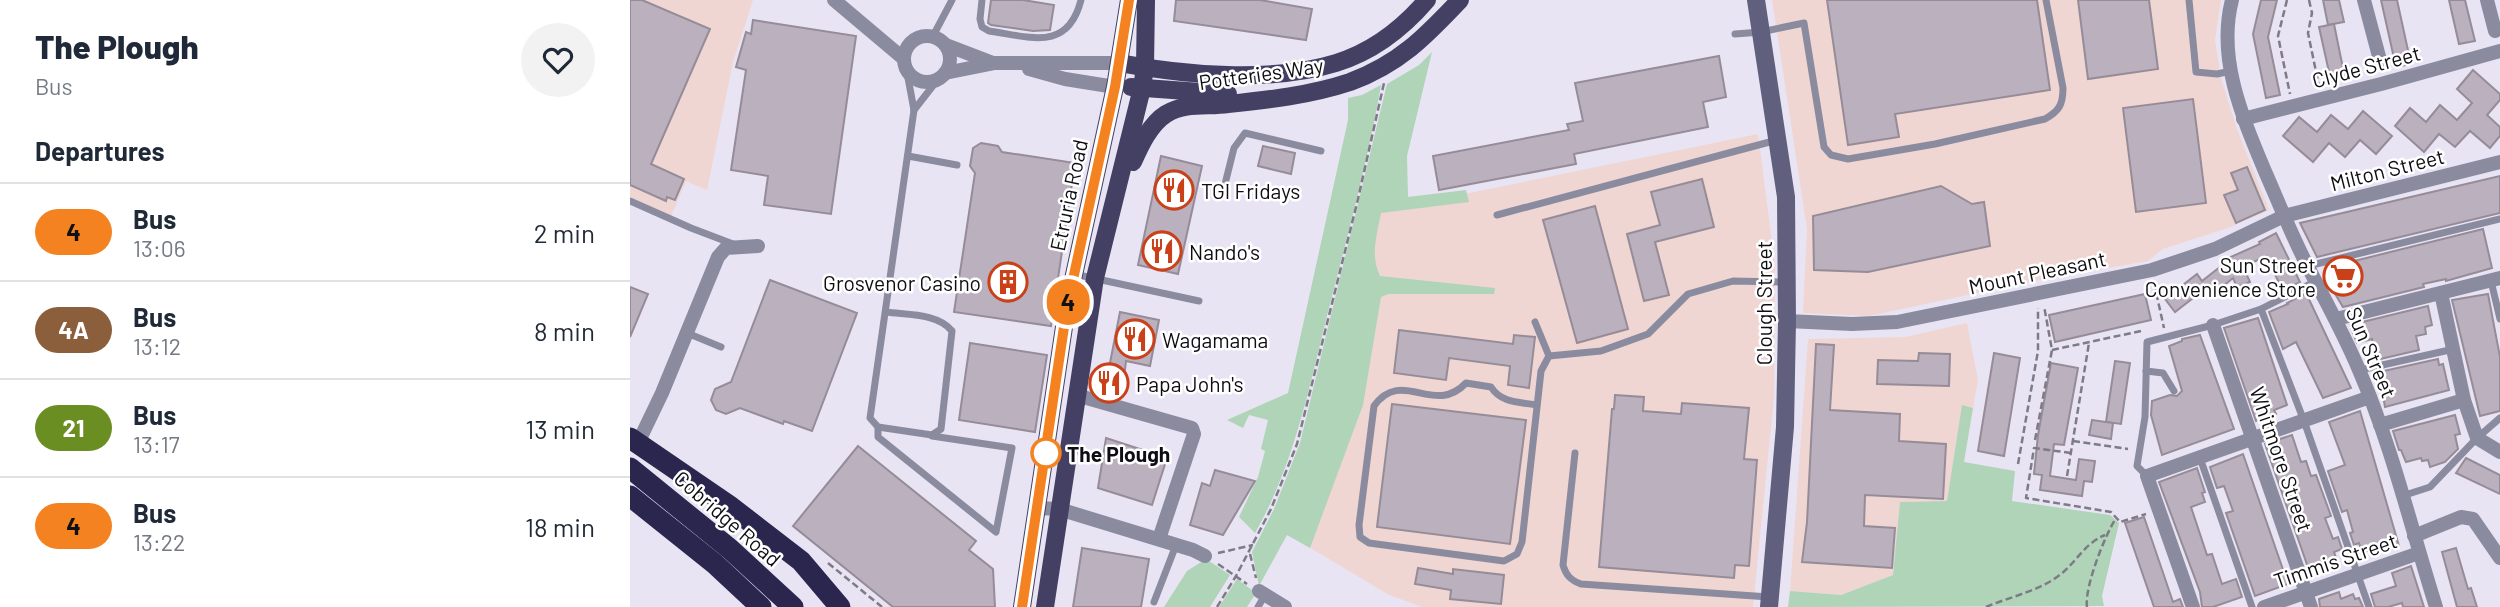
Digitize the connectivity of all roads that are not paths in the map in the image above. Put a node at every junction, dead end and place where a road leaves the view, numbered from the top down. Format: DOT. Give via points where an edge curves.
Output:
graph roads {
  1 [pos="834,0"];
  2 [pos="952,0"];
  3 [pos="982,0"];
  4 [pos="1081,0"];
  5 [pos="1129,0"];
  6 [pos="1146,0"];
  7 [pos="1427,0"];
  8 [pos="1460,0"];
  9 [pos="1756,0"];
  10 [pos="2046,0"];
  11 [pos="2189,0"];
  12 [pos="2232,0"];
  13 [pos="2364,0"];
  14 [pos="2487,0"];
  15 [pos="2495,31"];
  16 [pos="1761,32"];
  17 [pos="1735,34"];
  18 [pos="933,36"];
  19 [pos="882,39"];
  20 [pos="909,44"];
  21 [pos="946,45"];
  22 [pos="2500,51"];
  23 [pos="905,63"];
  24 [pos="995,63"];
  25 [pos="1119,63"];
  26 [pos="1014,64"];
  27 [pos="2381,64"];
  28 [pos="1145,68"];
  29 [pos="2231,71"];
  30 [pos="942,76"];
  31 [pos="1115,87"];
  32 [pos="1142,88"];
  33 [pos="1281,97"];
  34 [pos="914,110"];
  35 [pos="2243,119"];
  36 [pos="1777,140"];
  37 [pos="1321,151"];
  38 [pos="908,156"];
  39 [pos="2500,162"];
  40 [pos="957,164"];
  41 [pos="1223,192"];
  42 [pos="630,201"];
  43 [pos="1497,215"];
  44 [pos="2284,216"];
  45 [pos="2500,219"];
  46 [pos="1108,224"];
  47 [pos="738,246"];
  48 [pos="758,246"];
  49 [pos="2308,267"];
  50 [pos="1074,274"];
  51 [pos="1095,278"];
  52 [pos="2495,279"];
  53 [pos="2316,281"];
  54 [pos="1787,282"];
  55 [pos="2441,293"];
  56 [pos="1199,301"];
  57 [pos="2261,309"];
  58 [pos="886,312"];
  59 [pos="2336,319"];
  60 [pos="2500,319"];
  61 [pos="1787,321"];
  62 [pos="1535,322"];
  63 [pos="2213,325"];
  64 [pos="687,333"];
  65 [pos="721,347"];
  66 [pos="2454,349"];
  67 [pos="1549,356"];
  68 [pos="2360,370"];
  69 [pos="2146,371"];
  70 [pos="2174,391"];
  71 [pos="1076,395"];
  72 [pos="2370,397"];
  73 [pos="2465,400"];
  74 [pos="1537,404"];
  75 [pos="2500,418"];
  76 [pos="2304,421"];
  77 [pos="2380,425"];
  78 [pos="878,427"];
  79 [pos="932,435"];
  80 [pos="2477,438"];
  81 [pos="2253,439"];
  82 [pos="634,441"];
  83 [pos="2500,452"];
  84 [pos="1575,453"];
  85 [pos="2200,458"];
  86 [pos="630,468"];
  87 [pos="2147,476"];
  88 [pos="630,496"];
  89 [pos="2402,496"];
  90 [pos="1038,508"];
  91 [pos="1059,509"];
  92 [pos="2414,536"];
  93 [pos="1159,539"];
  94 [pos="1176,545"];
  95 [pos="2419,553"];
  96 [pos="1205,556"];
  97 [pos="2500,558"];
  98 [pos="2358,574"];
  99 [pos="2306,592"];
  100 [pos="1261,598"];
  101 [pos="1154,602"];
  102 [pos="1770,602"];
  103 [pos="761,607"];
  104 [pos="793,607"];
  105 [pos="840,607"];
  106 [pos="1022,607"];
  107 [pos="1045,607"];
  108 [pos="1285,607"];
  109 [pos="2193,607"];
  110 [pos="2252,607"];
  111 [pos="2264,607"];
  112 [pos="2311,607"];
  113 [pos="2369,607"];
  114 [pos="2436,607"];
  1 -- 19 [label="street"];
  2 -- 18 [label="lane"];
  3 -- 4 [label="lane" via="982,27 1048,39 1068,28"];
  5 -- 25 [label="main road, Etruria Road"];
  6 -- 28 [label="main road"];
  7 -- 28 [label="main road, Potteries Way" via="1379,43 1335,64 1267,74 1207,75"];
  8 -- 33 [label="main road, Potteries Way" via="1410,51 1387,65 1349,82"];
  9 -- 16 [label="street, Clough Street"];
  10 -- 16 [label="lane" via="2063,88 2058,112 1935,145 1848,159 1831,155 1824,147 1804,23"];
  11 -- 29 [label="lane" via="2196,72"];
  12 -- 29 [label="street, Sun Street" via="2227,28"];
  13 -- 27 [label="street"];
  14 -- 15 [label="street"];
  16 -- 17 [label="lane"];
  16 -- 36 [label="street, Clough Street"];
  18 -- 20 [label="street"];
  18 -- 21 [label="street"];
  19 -- 20 [label="street"];
  19 -- 23 [label="street"];
  20 -- 23 [label="street"];
  21 -- 24 [label="street"];
  21 -- 30 [label="street" via="950,58"];
  22 -- 35 [label="street, Clyde Street"];
  23 -- 30 [label="street" via="916,79 932,81"];
  23 -- 34 [label="lane"];
  24 -- 26 [label="street"];
  24 -- 30 [label="street"];
  25 -- 26 [label="street"];
  25 -- 28 [label="main road, Potteries Way"];
  25 -- 31 [label="main road, Etruria Road"];
  26 -- 31 [label="street"];
  28 -- 32 [label="main road"];
  29 -- 35 [label="street, Sun Street"];
  30 -- 34 [label="lane"];
  31 -- 32 [label="main road"];
  31 -- 50 [label="main road, Etruria Road"];
  32 -- 33 [label="main road"];
  32 -- 46 [label="main road"];
  33 -- 46 [label="main road, Potteries Way" via="1191,105 1164,115 1141,142"];
  34 -- 38 [label="lane"];
  35 -- 44 [label="street, Sun Street"];
  36 -- 43 [label="lane"];
  36 -- 54 [label="street, Clough Street" via="1786,197"];
  37 -- 41 [label="lane" via="1245,133 1234,148"];
  38 -- 40 [label="lane"];
  38 -- 58 [label="lane"];
  39 -- 44 [label="street, Milton Street"];
  42 -- 47 [label="lane"];
  44 -- 49 [label="street, Sun Street"];
  44 -- 61 [label="street, Mount Pleasant" via="2215,250 2152,270 1897,322"];
  45 -- 49 [label="lane"];
  46 -- 51 [label="main road"];
  47 -- 48 [label="street"];
  47 -- 64 [label="street" via="726,248 718,257"];
  49 -- 53 [label="street, Sun Street"];
  50 -- 51 [label="lane"];
  50 -- 90 [label="main road, Etruria Road"];
  51 -- 56 [label="lane"];
  51 -- 71 [label="main road"];
  52 -- 55 [label="street"];
  52 -- 60 [label="lane"];
  53 -- 57 [label="lane"];
  53 -- 59 [label="street, Sun Street"];
  54 -- 61 [label="street, Clough Street"];
  54 -- 67 [label="lane" via="1733,281 1688,294 1648,334 1601,351"];
  55 -- 59 [label="street"];
  55 -- 66 [label="street"];
  57 -- 63 [label="lane"];
  57 -- 76 [label="lane"];
  58 -- 78 [label="lane" via="870,418"];
  58 -- 79 [label="lane" via="935,319 952,331 941,429"];
  59 -- 68 [label="street, Sun Street"];
  61 -- 102 [label="street, Clough Street" via="1785,427"];
  62 -- 67 [label="lane"];
  63 -- 69 [label="lane" via="2147,342"];
  63 -- 81 [label="street, Whitmore Street"];
  64 -- 65 [label="lane"];
  64 -- 82 [label="street" via="662,393"];
  66 -- 68 [label="lane"];
  66 -- 73 [label="street"];
  67 -- 74 [label="lane" via="1541,371"];
  68 -- 72 [label="street, Sun Street"];
  69 -- 70 [label="lane" via="2163,373"];
  69 -- 87 [label="lane" via="2137,466"];
  71 -- 91 [label="main road"];
  71 -- 93 [label="street" via="1192,428 1194,434"];
  72 -- 76 [label="street"];
  72 -- 77 [label="street, Sun Street"];
  73 -- 77 [label="street"];
  73 -- 80 [label="street"];
  74 -- 74 [label="lane" via="1517,554 1504,561 1369,543 1360,537 1374,406 1382,395 1396,389 1446,397 1466,383 1491,387 1496,396 1508,401"];
  75 -- 80 [label="lane"];
  76 -- 81 [label="street"];
  76 -- 98 [label="lane"];
  77 -- 89 [label="street, Sun Street"];
  78 -- 79 [label="lane"];
  78 -- 79 [label="lane" via="878,437 996,532 1012,449"];
  80 -- 83 [label="street"];
  80 -- 89 [label="lane" via="2430,487"];
  81 -- 85 [label="street"];
  81 -- 99 [label="street, Whitmore Street"];
  82 -- 105 [label="highway" via="731,506 801,561"];
  84 -- 102 [label="lane" via="1563,565 1573,581"];
  85 -- 87 [label="street"];
  85 -- 110 [label="lane"];
  86 -- 104 [label="highway, Cobridge Road"];
  87 -- 109 [label="street"];
  88 -- 103 [label="highway" via="716,564"];
  89 -- 92 [label="street, Sun Street"];
  90 -- 91 [label="street"];
  90 -- 106 [label="main road, Etruria Road"];
  91 -- 93 [label="street"];
  91 -- 107 [label="main road"];
  92 -- 95 [label="street, Sun Street"];
  92 -- 97 [label="street" via="2461,517 2473,519"];
  93 -- 94 [label="street"];
  94 -- 96 [label="street"];
  94 -- 101 [label="lane"];
  95 -- 98 [label="street, Timmis Street"];
  95 -- 114 [label="street, Sun Street"];
  98 -- 99 [label="street, Timmis Street"];
  98 -- 113 [label="lane"];
  99 -- 111 [label="street, Timmis Street"];
  99 -- 112 [label="street, Whitmore Street"];
  100 -- 108 [label="street"];
}
